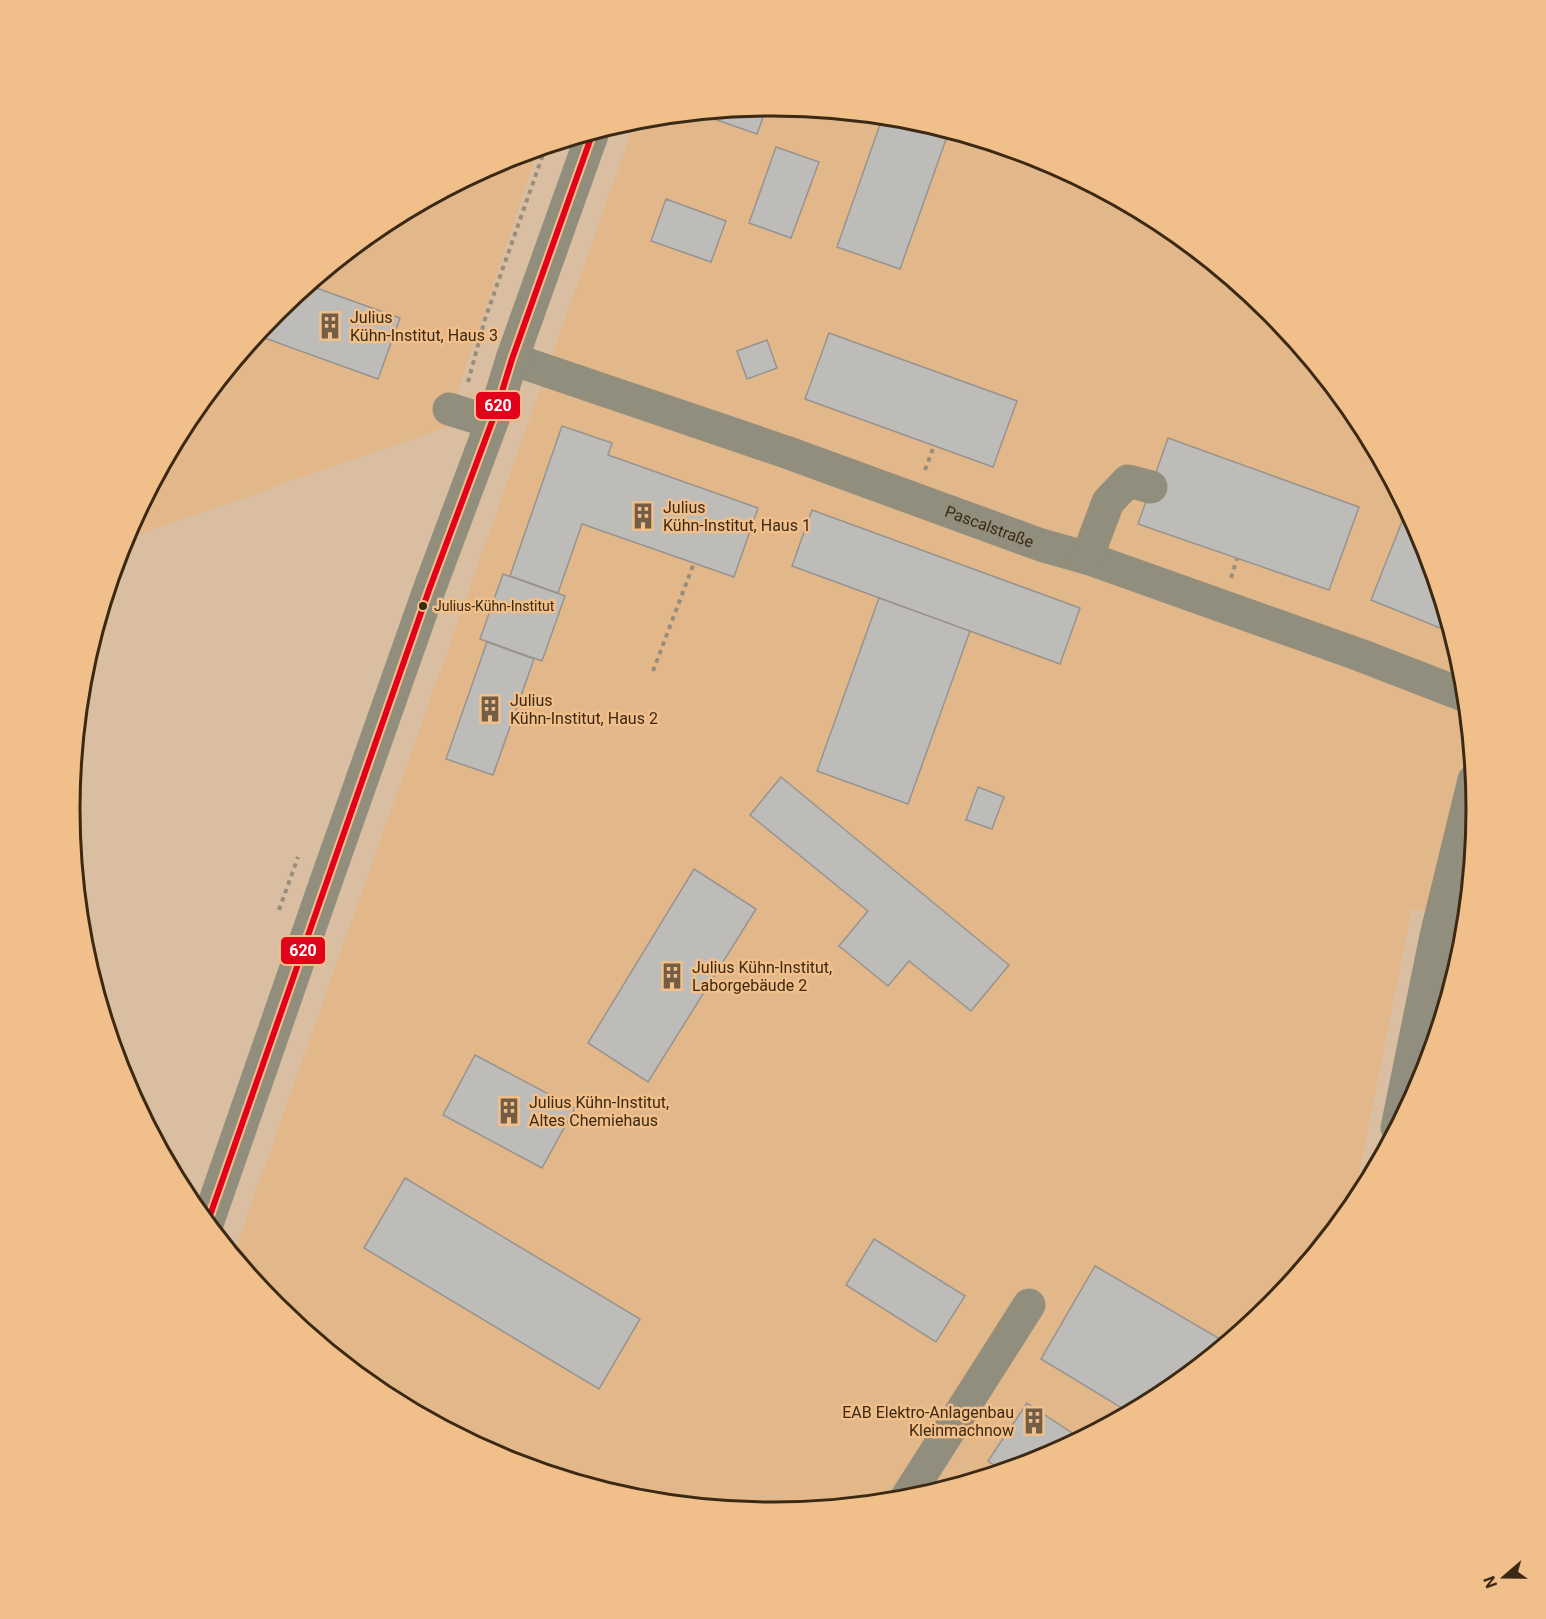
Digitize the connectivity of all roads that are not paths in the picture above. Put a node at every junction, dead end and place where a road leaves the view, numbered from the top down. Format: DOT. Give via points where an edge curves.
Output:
graph roads {
  1 [pos="590,141"];
  2 [pos="512,359"];
  3 [pos="449,409"];
  4 [pos="491,422"];
  5 [pos="1151,487"];
  6 [pos="1087,558"];
  7 [pos="1456,692"];
  8 [pos="1466,813"];
  9 [pos="1403,1099"];
  10 [pos="210,1215"];
  11 [pos="1029,1305"];
  12 [pos="912,1489"];
  1 -- 2 [label="street"];
  2 -- 4 [label="street"];
  2 -- 6 [label="street, Pascalstraße"];
  3 -- 4 [label="street"];
  4 -- 10 [label="street"];
  5 -- 6 [label="street" via="1128,481 1117,490 1108,502"];
  6 -- 7 [label="street, Pascalstraße"];
  8 -- 9 [label="street"];
  11 -- 12 [label="street"];
}
